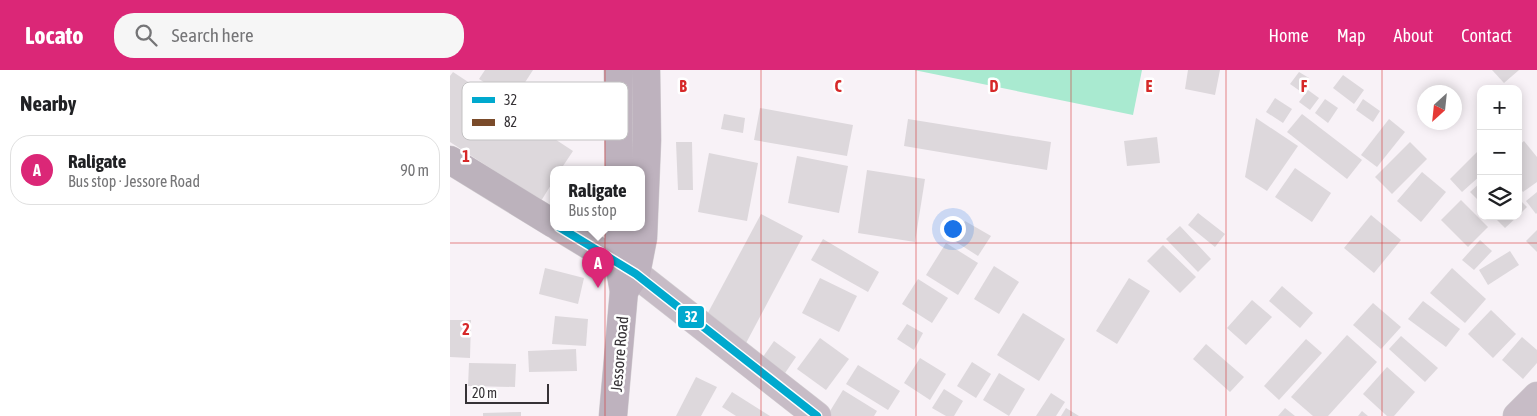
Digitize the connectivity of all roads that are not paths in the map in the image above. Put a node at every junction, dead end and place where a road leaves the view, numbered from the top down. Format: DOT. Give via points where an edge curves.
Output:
graph roads {
  1 [pos="646,70"];
  2 [pos="619,140"];
  3 [pos="450,160"];
  4 [pos="619,166"];
  5 [pos="645,189"];
  6 [pos="550,222"];
  7 [pos="564,231"];
  8 [pos="620,231"];
  9 [pos="643,231"];
  10 [pos="627,277"];
  11 [pos="1537,396"];
  12 [pos="612,416"];
  13 [pos="817,416"];
  14 [pos="1517,416"];
  1 -- 5 [label="highway, Jessore Road"];
  2 -- 4 [label="highway"];
  3 -- 6 [label="main road"];
  7 -- 10 [label="main road"];
  8 -- 10 [label="highway, Jessore Road"];
  9 -- 10 [label="highway, Jessore Road"];
  10 -- 12 [label="highway, Jessore Road"];
  10 -- 13 [label="street"];
  11 -- 14 [label="street"];
}
